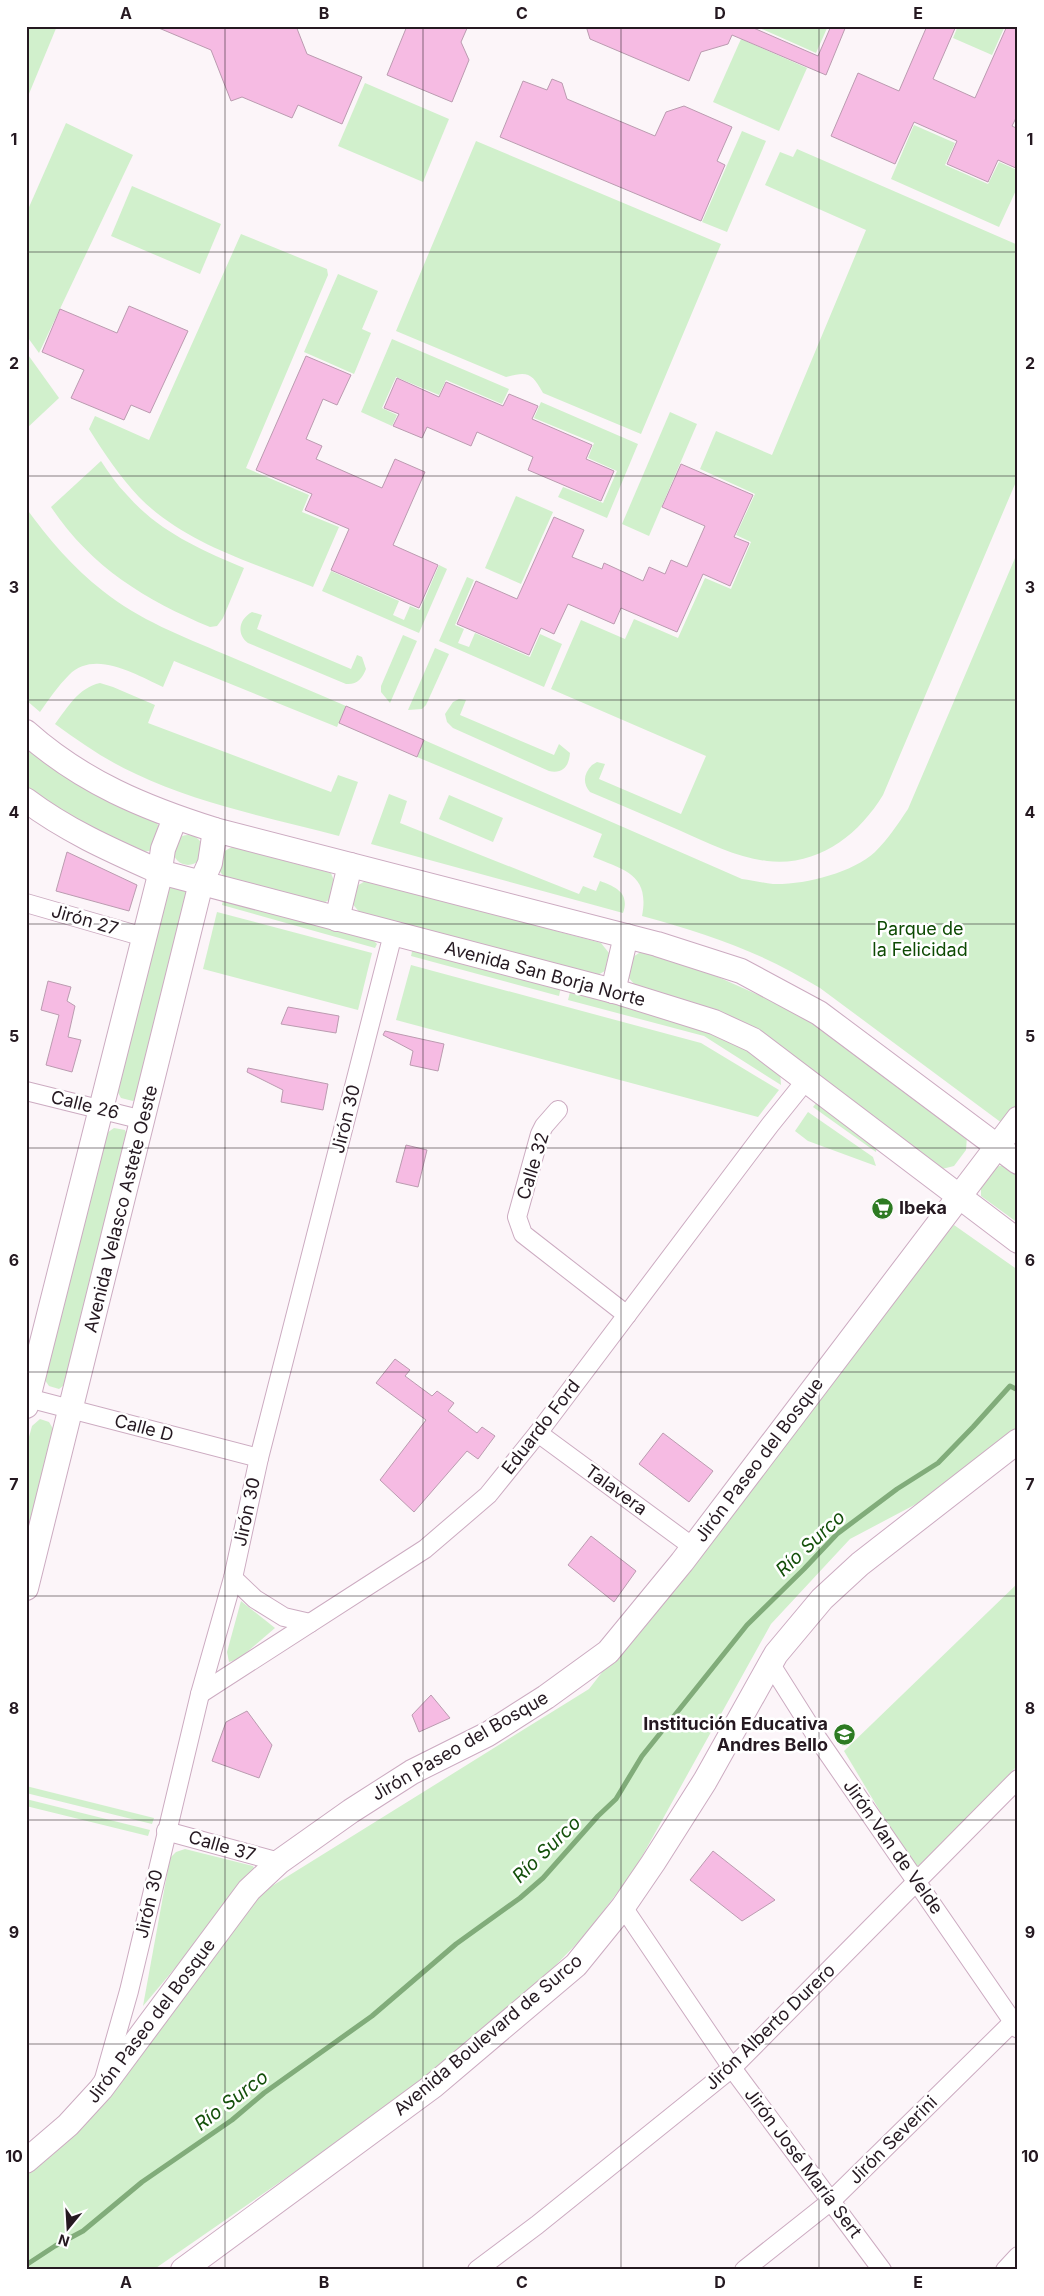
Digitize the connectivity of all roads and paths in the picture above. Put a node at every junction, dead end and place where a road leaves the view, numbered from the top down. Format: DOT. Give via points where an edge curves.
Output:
graph roads {
  1 [pos="26,732"];
  2 [pos="26,800"];
  3 [pos="26,818"];
  4 [pos="175,818"];
  5 [pos="215,830"];
  6 [pos="350,865"];
  7 [pos="159,877"];
  8 [pos="202,883"];
  9 [pos="26,903"];
  10 [pos="337,919"];
  11 [pos="393,934"];
  12 [pos="626,936"];
  13 [pos="144,937"];
  14 [pos="613,991"];
  15 [pos="807,1080"];
  16 [pos="26,1090"];
  17 [pos="101,1109"];
  18 [pos="558,1110"];
  19 [pos="1018,1119"];
  20 [pos="143,1120"];
  21 [pos="998,1147"];
  22 [pos="1018,1162"];
  23 [pos="960,1196"];
  24 [pos="1018,1241"];
  25 [pos="628,1314"];
  26 [pos="27,1402"];
  27 [pos="71,1409"];
  28 [pos="538,1432"];
  29 [pos="1018,1441"];
  30 [pos="259,1458"];
  31 [pos="693,1547"];
  32 [pos="232,1578"];
  33 [pos="26,1588"];
  34 [pos="310,1623"];
  35 [pos="770,1664"];
  36 [pos="200,1694"];
  37 [pos="1018,1779"];
  38 [pos="166,1831"];
  39 [pos="278,1862"];
  40 [pos="918,1882"];
  41 [pos="624,1907"];
  42 [pos="1015,2025"];
  43 [pos="732,2068"];
  44 [pos="101,2090"];
  45 [pos="26,2161"];
  46 [pos="831,2201"];
  47 [pos="1018,2256"];
  48 [pos="182,2270"];
  49 [pos="477,2270"];
  50 [pos="744,2270"];
  51 [pos="882,2270"];
  52 [pos="1005,2270"];
  1 -- 4 [label="street" via="76,769 123,797"];
  2 -- 7 [label="street, Avenida San Borja Norte" via="52,820"];
  3 -- 7 [label="street" via="75,848"];
  4 -- 5 [label="street"];
  4 -- 7 [label="street" via="163,849"];
  5 -- 6 [label="street"];
  5 -- 8 [label="street, Avenida Velasco Astete Oeste" via="210,863"];
  6 -- 10 [label="street"];
  6 -- 12 [label="street"];
  7 -- 8 [label="street, Avenida San Borja Norte"];
  7 -- 13 [label="street"];
  8 -- 10 [label="street, Avenida San Borja Norte"];
  8 -- 20 [label="street, Avenida Velasco Astete Oeste"];
  9 -- 13 [label="street, Jirón 27"];
  10 -- 11 [label="street, Avenida San Borja Norte"];
  11 -- 14 [label="street, Avenida San Borja Norte"];
  11 -- 30 [label="street, Jirón 30"];
  12 -- 14 [label="street"];
  12 -- 21 [label="street" via="740,971 820,1013"];
  13 -- 17 [label="street"];
  14 -- 15 [label="street, Avenida San Borja Norte" via="714,1022 753,1040"];
  15 -- 23 [label="street, Avenida San Borja Norte"];
  15 -- 25 [label="street, Eduardo Ford"];
  16 -- 17 [label="street, Calle 26"];
  17 -- 20 [label="street, Calle 26"];
  17 -- 26 [label="street"];
  18 -- 25 [label="street, Calle 32" via="540,1134 517,1217 519,1226 523,1234"];
  19 -- 21 [label="street, Jirón Paseo del Bosque"];
  20 -- 27 [label="street, Avenida Velasco Astete Oeste"];
  21 -- 22 [label="street"];
  21 -- 23 [label="street, Jirón Paseo del Bosque"];
  23 -- 24 [label="street, Avenida San Borja Norte"];
  23 -- 31 [label="street, Jirón Paseo del Bosque"];
  25 -- 28 [label="street, Eduardo Ford"];
  26 -- 27 [label="street, Calle D"];
  27 -- 30 [label="street, Calle D"];
  27 -- 33 [label="street, Avenida Velasco Astete Oeste"];
  28 -- 31 [label="street, Talavera"];
  28 -- 34 [label="street, Eduardo Ford" via="488,1495 425,1548"];
  29 -- 35 [label="street, Avenida Boulevard de Surco" via="860,1564 822,1599"];
  30 -- 32 [label="street, Jirón 30"];
  31 -- 39 [label="street, Jirón Paseo del Bosque" via="608,1652 488,1734 412,1772"];
  32 -- 34 [label="street" via="255,1599 284,1617"];
  32 -- 36 [label="street, Jirón 30"];
  34 -- 36 [label="street, Eduardo Ford"];
  35 -- 40 [label="street, Jirón Van de Velde"];
  35 -- 41 [label="street, Avenida Boulevard de Surco" via="705,1781"];
  36 -- 38 [label="street, Jirón 30"];
  37 -- 40 [label="street, Jirón Alberto Durero"];
  38 -- 39 [label="street, Calle 37"];
  38 -- 44 [label="street, Jirón 30" via="129,1991"];
  39 -- 44 [label="street, Jirón Paseo del Bosque" via="249,1890"];
  40 -- 42 [label="street, Jirón Van de Velde"];
  40 -- 43 [label="street, Jirón Alberto Durero"];
  41 -- 43 [label="street, Jirón José María Sert"];
  41 -- 48 [label="street, Avenida Boulevard de Surco" via="576,1965 433,2086"];
  42 -- 46 [label="street, Jirón Severini"];
  43 -- 46 [label="street, Jirón José María Sert"];
  43 -- 49 [label="street, Jirón Alberto Durero"];
  44 -- 45 [label="street, Jirón Paseo del Bosque" via="68,2125"];
  46 -- 50 [label="street, Jirón Severini"];
  46 -- 51 [label="street, Jirón José María Sert"];
  47 -- 52 [label="street"];
}
